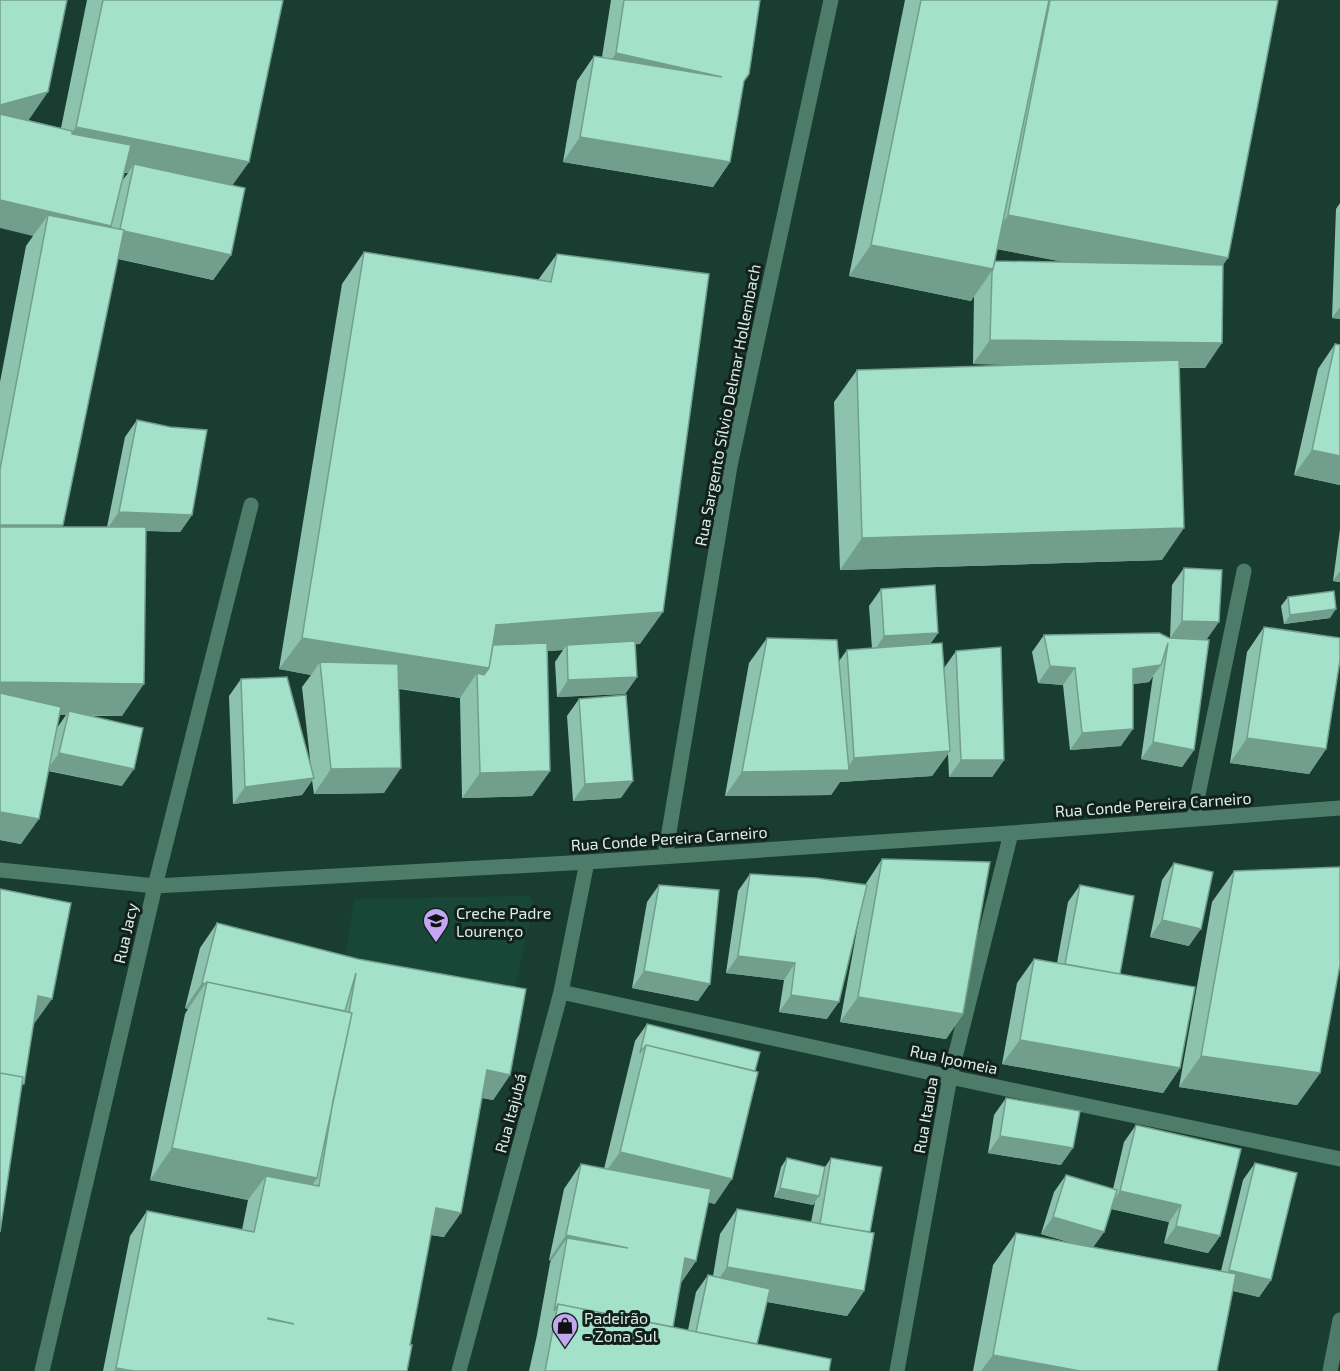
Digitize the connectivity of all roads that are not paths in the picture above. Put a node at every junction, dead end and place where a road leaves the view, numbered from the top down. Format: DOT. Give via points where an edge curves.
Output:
graph roads {
  1 [pos="831,0"];
  2 [pos="251,506"];
  3 [pos="1244,571"];
  4 [pos="1340,808"];
  5 [pos="1193,819"];
  6 [pos="1011,833"];
  7 [pos="665,856"];
  8 [pos="587,861"];
  9 [pos="0,870"];
  10 [pos="155,886"];
  11 [pos="561,992"];
  12 [pos="950,1077"];
  13 [pos="1340,1159"];
  14 [pos="1340,1320"];
  15 [pos="42,1371"];
  16 [pos="459,1371"];
  17 [pos="897,1371"];
  18 [pos="1330,1371"];
  1 -- 7 [label="street, Rua Sargento Sílvio Delmar Hollembach" via="729,466"];
  2 -- 10 [label="street, Rua Jacy"];
  3 -- 5 [label="street"];
  4 -- 5 [label="street, Rua Conde Pereira Carneiro"];
  5 -- 6 [label="street, Rua Conde Pereira Carneiro"];
  6 -- 7 [label="street, Rua Conde Pereira Carneiro"];
  6 -- 12 [label="street, Rua Itauba"];
  7 -- 8 [label="street, Rua Conde Pereira Carneiro"];
  8 -- 10 [label="street, Rua Conde Pereira Carneiro"];
  8 -- 11 [label="street, Rua Itajubá"];
  9 -- 10 [label="street, Rua Conde Pereira Carneiro"];
  10 -- 15 [label="street, Rua Jacy"];
  11 -- 12 [label="street, Rua Ipomeia"];
  11 -- 16 [label="street, Rua Itajubá"];
  12 -- 13 [label="street, Rua Ipomeia"];
  12 -- 17 [label="street, Rua Itauba"];
  14 -- 18 [label="street"];
}
